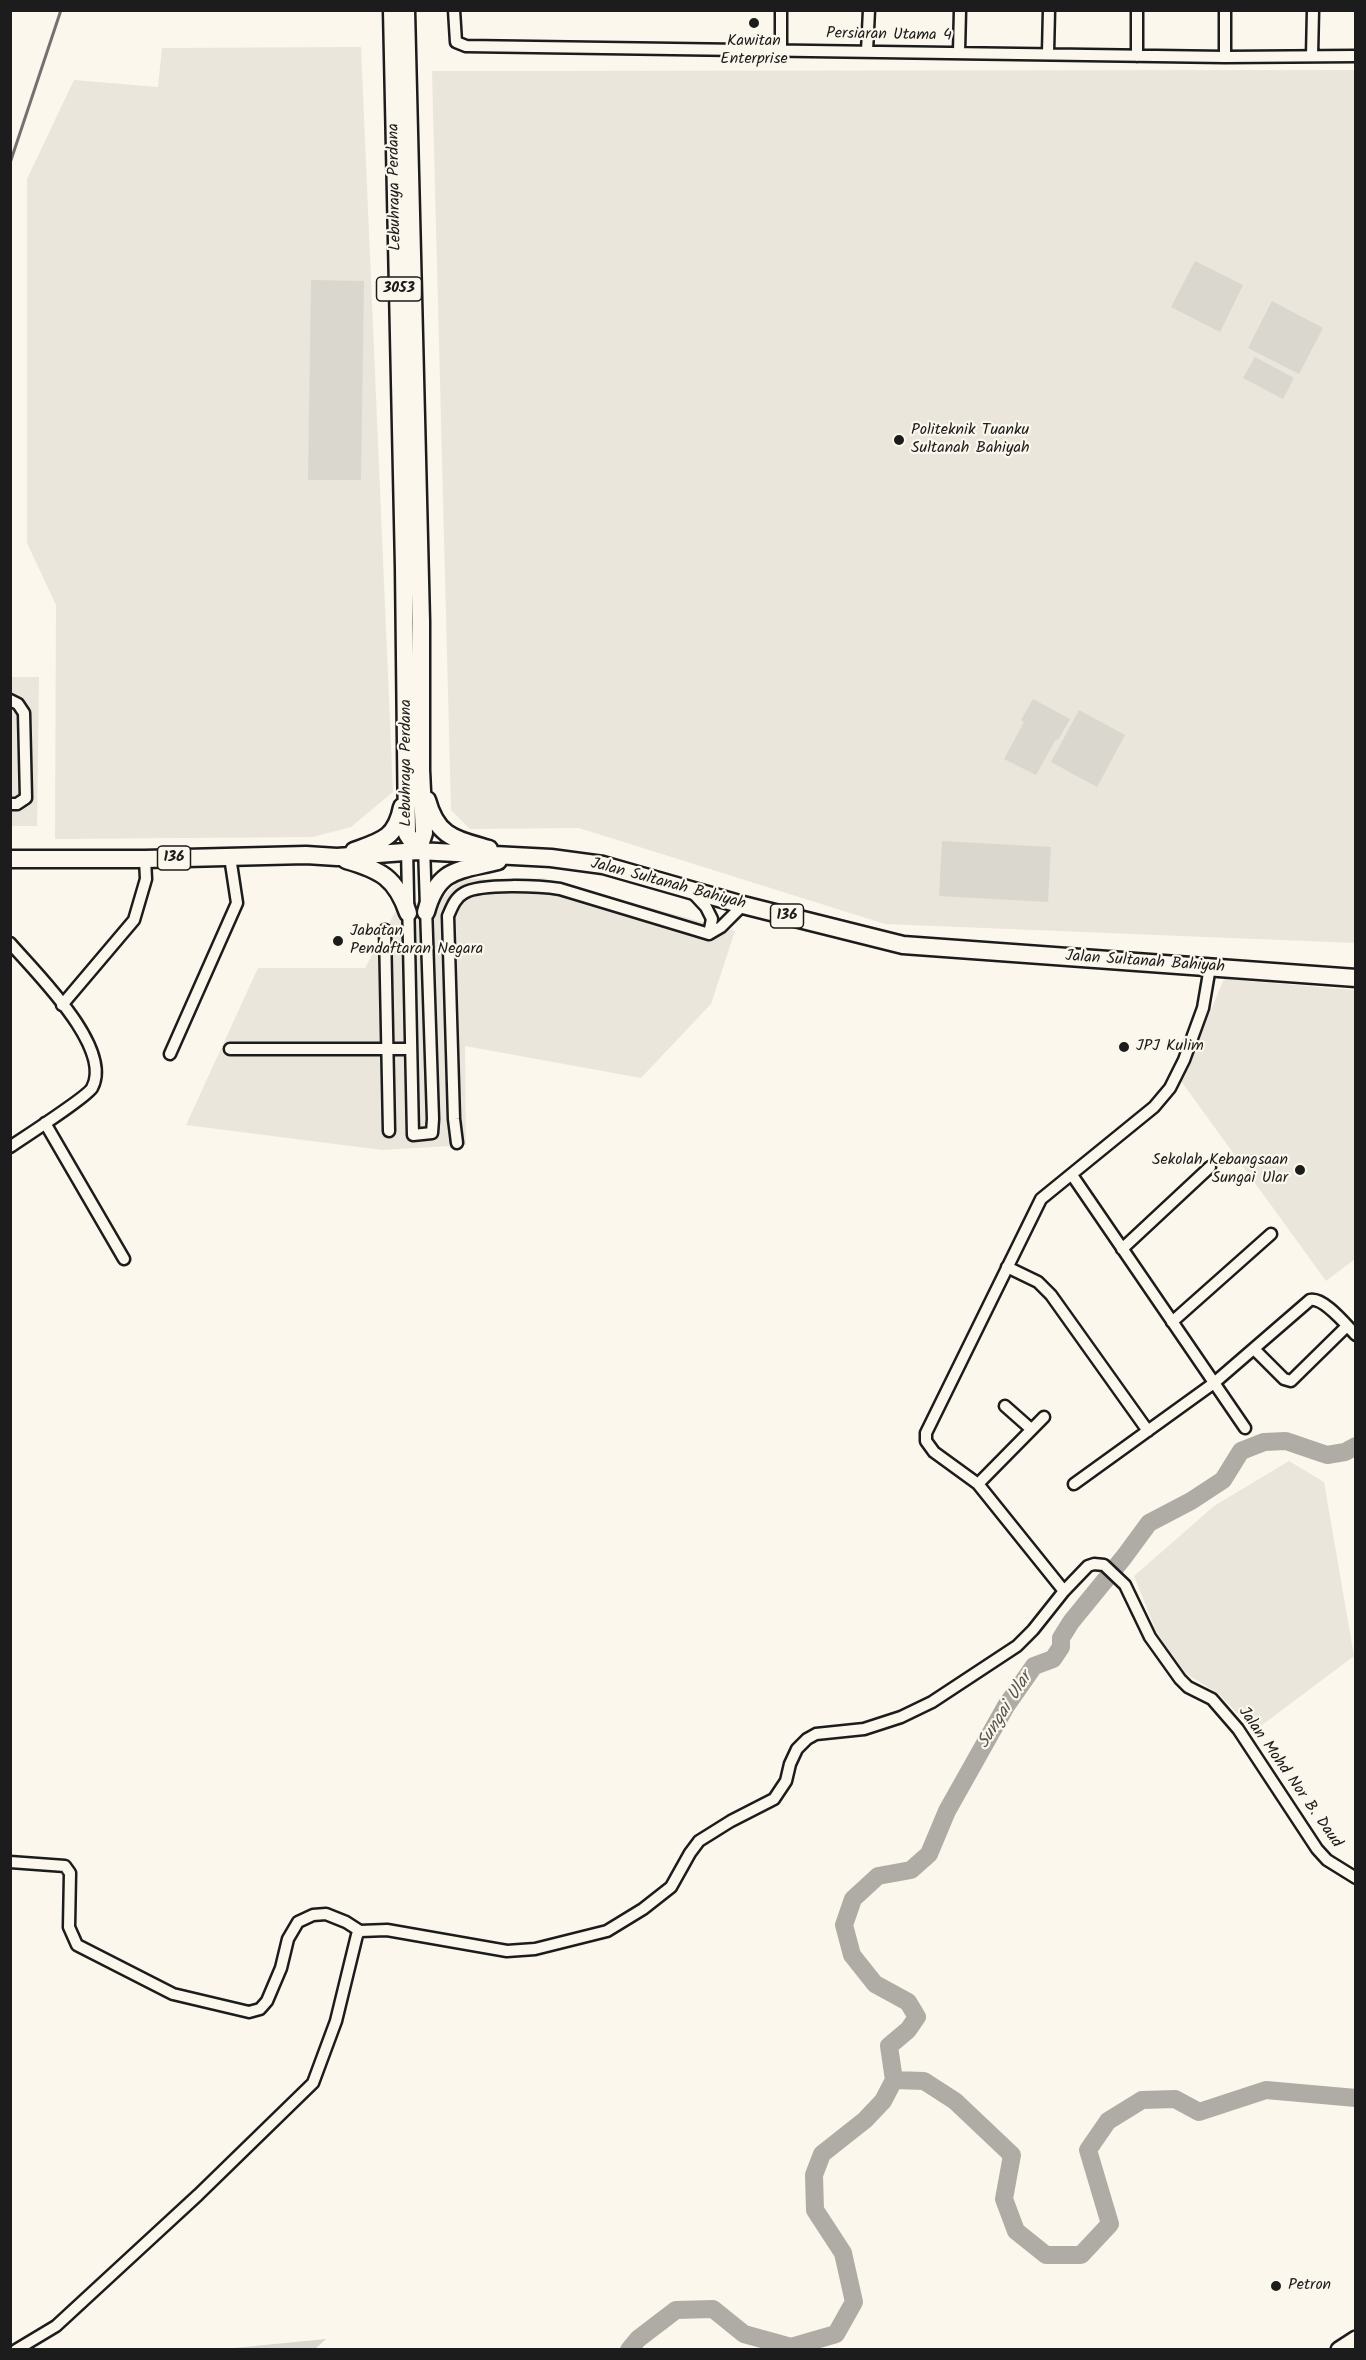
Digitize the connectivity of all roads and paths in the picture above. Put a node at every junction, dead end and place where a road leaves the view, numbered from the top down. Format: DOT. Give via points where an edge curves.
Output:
graph roads {
  1 [pos="392,10"];
  2 [pos="406,10"];
  3 [pos="454,10"];
  4 [pos="782,10"];
  5 [pos="869,10"];
  6 [pos="960,10"];
  7 [pos="1049,10"];
  8 [pos="1137,10"];
  9 [pos="1225,10"];
  10 [pos="1313,10"];
  11 [pos="781,50"];
  12 [pos="867,51"];
  13 [pos="959,52"];
  14 [pos="1048,53"];
  15 [pos="1137,56"];
  16 [pos="1312,56"];
  17 [pos="1356,56"];
  18 [pos="1225,57"];
  19 [pos="404,567"];
  20 [pos="421,621"];
  21 [pos="10,700"];
  22 [pos="407,745"];
  23 [pos="414,769"];
  24 [pos="10,804"];
  25 [pos="417,852"];
  26 [pos="230,857"];
  27 [pos="337,857"];
  28 [pos="513,857"];
  29 [pos="10,858"];
  30 [pos="145,859"];
  31 [pos="688,889"];
  32 [pos="743,905"];
  33 [pos="426,912"];
  34 [pos="408,913"];
  35 [pos="385,930"];
  36 [pos="709,934"];
  37 [pos="10,943"];
  38 [pos="1210,967"];
  39 [pos="1356,978"];
  40 [pos="62,1005"];
  41 [pos="230,1049"];
  42 [pos="388,1049"];
  43 [pos="411,1049"];
  44 [pos="170,1054"];
  45 [pos="433,1119"];
  46 [pos="454,1119"];
  47 [pos="45,1123"];
  48 [pos="389,1131"];
  49 [pos="457,1143"];
  50 [pos="10,1147"];
  51 [pos="1210,1167"];
  52 [pos="1072,1175"];
  53 [pos="1271,1234"];
  54 [pos="1122,1249"];
  55 [pos="124,1259"];
  56 [pos="1007,1268"];
  57 [pos="1172,1322"];
  58 [pos="1347,1326"];
  59 [pos="1356,1335"];
  60 [pos="1254,1348"];
  61 [pos="1214,1383"];
  62 [pos="1005,1406"];
  63 [pos="1044,1417"];
  64 [pos="1245,1428"];
  65 [pos="1031,1429"];
  66 [pos="1148,1431"];
  67 [pos="978,1484"];
  68 [pos="1074,1484"];
  69 [pos="1064,1591"];
  70 [pos="10,1863"];
  71 [pos="1356,1878"];
  72 [pos="360,1930"];
  73 [pos="1356,2340"];
  74 [pos="16,2349"];
  75 [pos="1339,2349"];
  76 [pos="1352,2349"];
  1 -- 19 [label="main road, Lebuhraya Perdana / 3053"];
  2 -- 20 [label="main road, Lebuhraya Perdana / 3053"];
  3 -- 11 [label="street, Persiaran Utama 4" via="454,36 460,45"];
  4 -- 11 [label="street"];
  5 -- 12 [label="street"];
  6 -- 13 [label="street"];
  7 -- 14 [label="street"];
  8 -- 15 [label="street"];
  9 -- 18 [label="street"];
  10 -- 16 [label="street"];
  11 -- 12 [label="street, Persiaran Utama 4"];
  12 -- 13 [label="street, Persiaran Utama 4"];
  13 -- 14 [label="street, Persiaran Utama 4"];
  14 -- 15 [label="street, Persiaran Utama 4"];
  15 -- 18 [label="street, Persiaran Utama 4"];
  16 -- 17 [label="street, Persiaran Utama 4"];
  16 -- 18 [label="street, Persiaran Utama 4"];
  19 -- 20 [label="main road"];
  19 -- 22 [label="main road, Lebuhraya Perdana / 3053"];
  20 -- 22 [label="main road" via="414,649 414,711"];
  20 -- 23 [label="main road, Lebuhraya Perdana / 3053"];
  21 -- 24 [label="street" via="24,713 26,752 26,798"];
  22 -- 23 [label="main road, Lebuhraya Perdana / 3053"];
  23 -- 25 [label="main road, Lebuhraya Perdana / 3053"];
  23 -- 27 [label="main road" via="393,832"];
  23 -- 28 [label="main road" via="434,821 443,832"];
  25 -- 27 [label="main road, Jalan Sultanah Bahiyah / 136"];
  25 -- 28 [label="main road, Jalan Sultanah Bahiyah / 136"];
  25 -- 33 [label="street"];
  25 -- 34 [label="street"];
  26 -- 27 [label="main road, Jalan Sultanah Bahiyah / 136"];
  26 -- 30 [label="main road, Jalan Sultanah Bahiyah / 136"];
  26 -- 44 [label="street" via="237,903"];
  27 -- 34 [label="main road" via="383,874 401,892"];
  28 -- 31 [label="main road, Jalan Sultanah Bahiyah / 136" via="603,865"];
  28 -- 33 [label="main road" via="444,877"];
  29 -- 30 [label="main road, Jalan Sultanah Bahiyah / 136"];
  30 -- 40 [label="street" via="146,879 134,920"];
  31 -- 32 [label="main road, Jalan Sultanah Bahiyah / 136"];
  31 -- 36 [label="street" via="712,919"];
  32 -- 36 [label="street"];
  32 -- 38 [label="main road, Jalan Sultanah Bahiyah / 136" via="903,945"];
  33 -- 45 [label="street"];
  34 -- 43 [label="street"];
  35 -- 42 [label="street"];
  36 -- 46 [label="street" via="539,886 463,893 454,901 448,916"];
  37 -- 40 [label="street"];
  38 -- 39 [label="main road, Jalan Sultanah Bahiyah / 136"];
  38 -- 52 [label="street" via="1203,1008 1170,1088 1154,1107"];
  40 -- 47 [label="street" via="91,1046 97,1072 92,1090"];
  41 -- 42 [label="street"];
  42 -- 43 [label="street"];
  42 -- 48 [label="street"];
  43 -- 45 [label="street" via="412,1135 432,1133"];
  45 -- 46 [label="street"];
  46 -- 49 [label="street"];
  47 -- 50 [label="street"];
  47 -- 55 [label="street"];
  51 -- 54 [label="street"];
  52 -- 54 [label="street"];
  52 -- 56 [label="street" via="1041,1199"];
  53 -- 57 [label="street"];
  54 -- 57 [label="street"];
  56 -- 66 [label="street" via="1038,1282 1051,1295"];
  56 -- 67 [label="street" via="926,1433 926,1441 934,1452"];
  57 -- 61 [label="street"];
  58 -- 59 [label="street"];
  58 -- 60 [label="street" via="1327,1306 1310,1300"];
  58 -- 60 [label="street" via="1291,1381 1284,1379"];
  60 -- 61 [label="street"];
  61 -- 64 [label="street"];
  61 -- 66 [label="street"];
  62 -- 65 [label="street"];
  63 -- 65 [label="street"];
  65 -- 67 [label="street"];
  66 -- 68 [label="street"];
  67 -- 69 [label="street"];
  69 -- 71 [label="street, Jalan Mohd Nor B. Daud" via="1094,1564 1104,1565 1119,1577 1169,1665 1188,1687 1212,1699 1238,1729 1317,1849"];
  69 -- 72 [label="street" via="1017,1646 932,1702 864,1729 816,1734 807,1739 797,1749 786,1781 774,1799 699,1841 671,1887 607,1931 535,1949 507,1951 387,1930"];
  70 -- 72 [label="street" via="68,1868 69,1927 73,1941 81,1948 173,1994 239,2011 255,2011 264,2005 298,1922 326,1914"];
  72 -- 74 [label="street" via="336,2021 313,2083 56,2326"];
  73 -- 75 [label="main road"];
  73 -- 76 [label="main road"];
}
